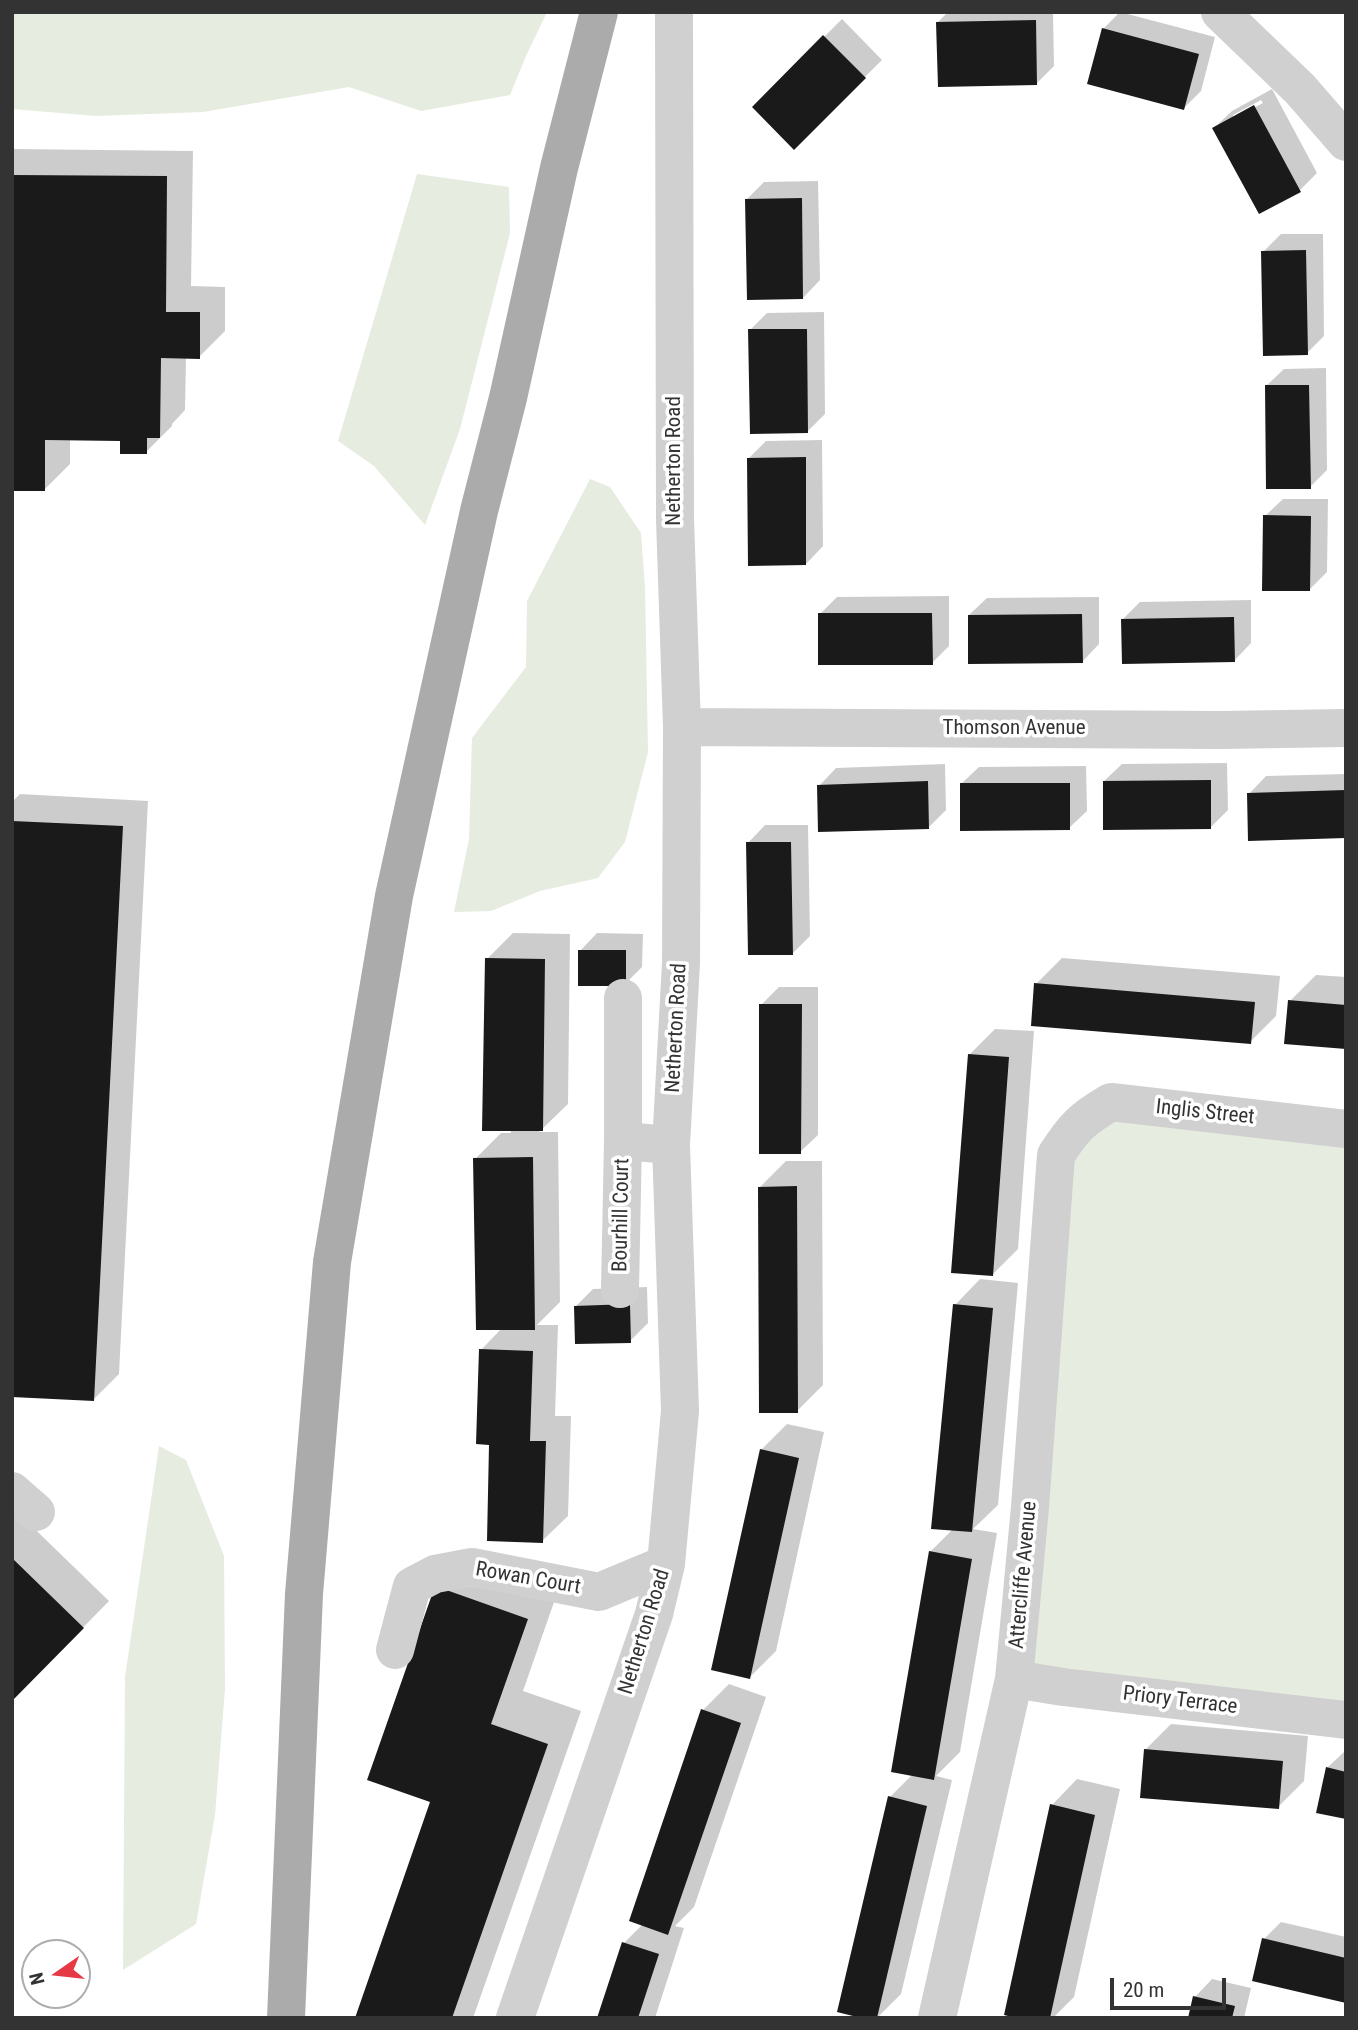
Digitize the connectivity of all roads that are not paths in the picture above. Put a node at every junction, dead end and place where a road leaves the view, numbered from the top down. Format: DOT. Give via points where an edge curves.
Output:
graph roads {
  1 [pos="599,12"];
  2 [pos="674,12"];
  3 [pos="1220,12"];
  4 [pos="1346,142"];
  5 [pos="682,727"];
  6 [pos="1346,728"];
  7 [pos="623,998"];
  8 [pos="1073,1129"];
  9 [pos="1346,1129"];
  10 [pos="624,1141"];
  11 [pos="671,1145"];
  12 [pos="620,1289"];
  13 [pos="666,1564"];
  14 [pos="395,1650"];
  15 [pos="1014,1679"];
  16 [pos="1346,1720"];
  17 [pos="286,2018"];
  18 [pos="515,2018"];
  19 [pos="937,2018"];
  1 -- 17 [label="main road" via="479,511 394,896 332,1262 304,1594"];
  2 -- 5 [label="street, Netherton Road" via="675,519"];
  3 -- 4 [label="street" via="1300,89"];
  5 -- 6 [label="street, Thomson Avenue"];
  5 -- 11 [label="street, Netherton Road" via="681,963"];
  7 -- 10 [label="street, Bourhill Court"];
  8 -- 9 [label="street, Inglis Street" via="1111,1102"];
  8 -- 15 [label="street, Attercliffe Avenue" via="1056,1155"];
  10 -- 11 [label="street, Bourhill Court"];
  10 -- 12 [label="street, Bourhill Court"];
  11 -- 13 [label="street, Netherton Road" via="680,1410"];
  13 -- 14 [label="street, Rowan Court" via="599,1592 472,1567 435,1574 412,1586"];
  13 -- 18 [label="street, Netherton Road" via="654,1614"];
  15 -- 16 [label="street, Priory Terrace"];
  15 -- 19 [label="street, Attercliffe Avenue"];
}
